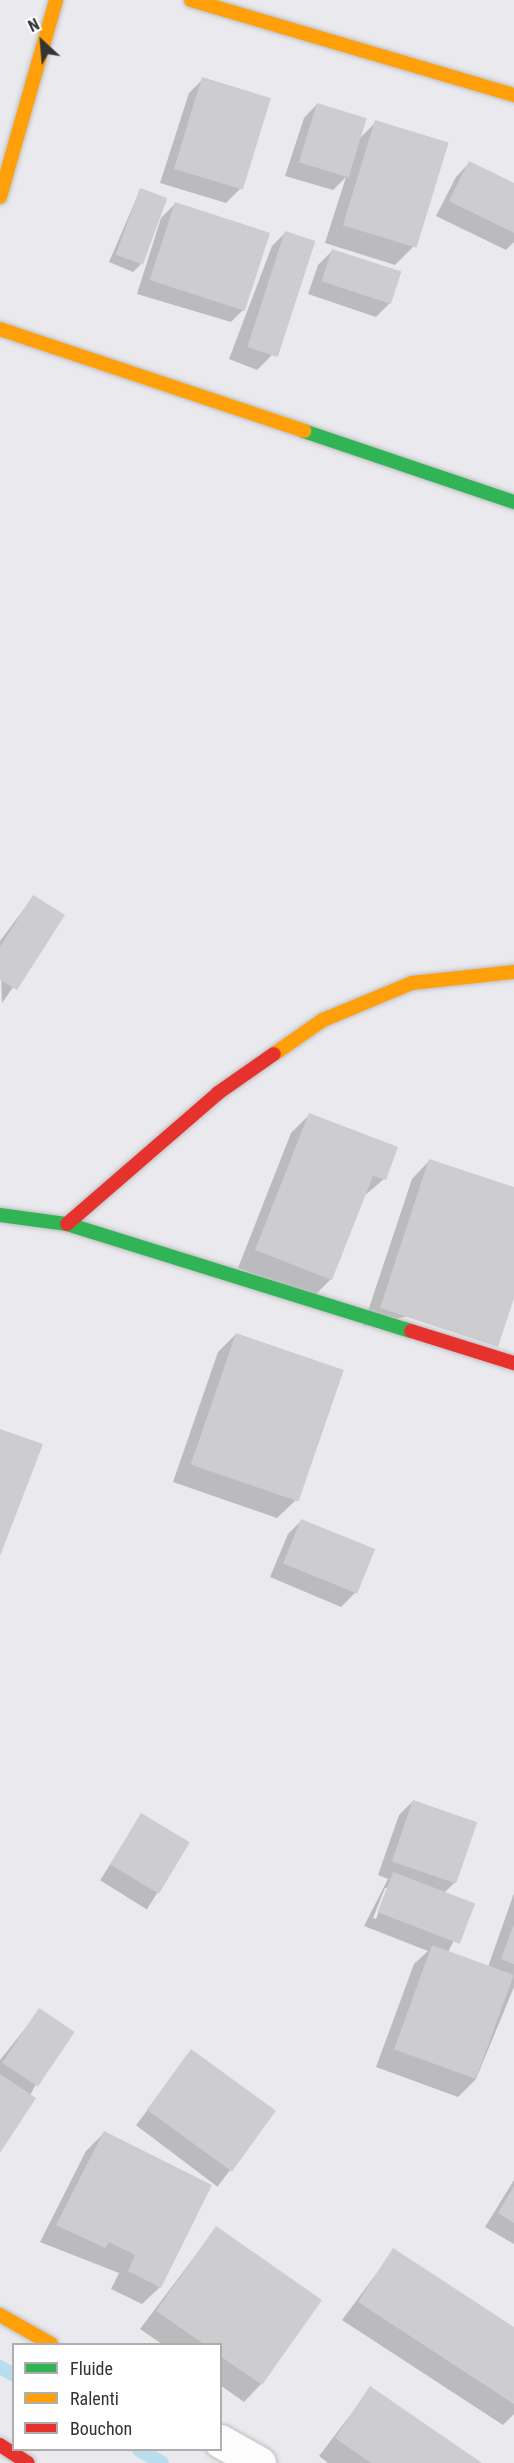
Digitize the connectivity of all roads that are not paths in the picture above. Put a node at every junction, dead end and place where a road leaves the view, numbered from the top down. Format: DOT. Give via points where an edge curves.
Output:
graph roads {
  1 [pos="56,0"];
  2 [pos="191,0"];
  3 [pos="514,95"];
  4 [pos="6,142"];
  5 [pos="0,197"];
  6 [pos="0,329"];
  7 [pos="514,502"];
  8 [pos="514,972"];
  9 [pos="0,1215"];
  10 [pos="67,1224"];
  11 [pos="514,1363"];
  12 [pos="0,2315"];
  13 [pos="49,2343"];
  14 [pos="222,2442"];
  15 [pos="0,2445"];
  16 [pos="28,2463"];
  17 [pos="259,2463"];
  1 -- 4 [label="main road"];
  2 -- 3 [label="main road"];
  4 -- 5 [label="main road"];
  6 -- 7 [label="main road"];
  8 -- 10 [label="main road" via="412,983 323,1020 218,1093"];
  9 -- 10 [label="main road"];
  10 -- 11 [label="main road"];
  12 -- 13 [label="main road"];
  14 -- 17 [label="street"];
  15 -- 16 [label="main road"];
}
